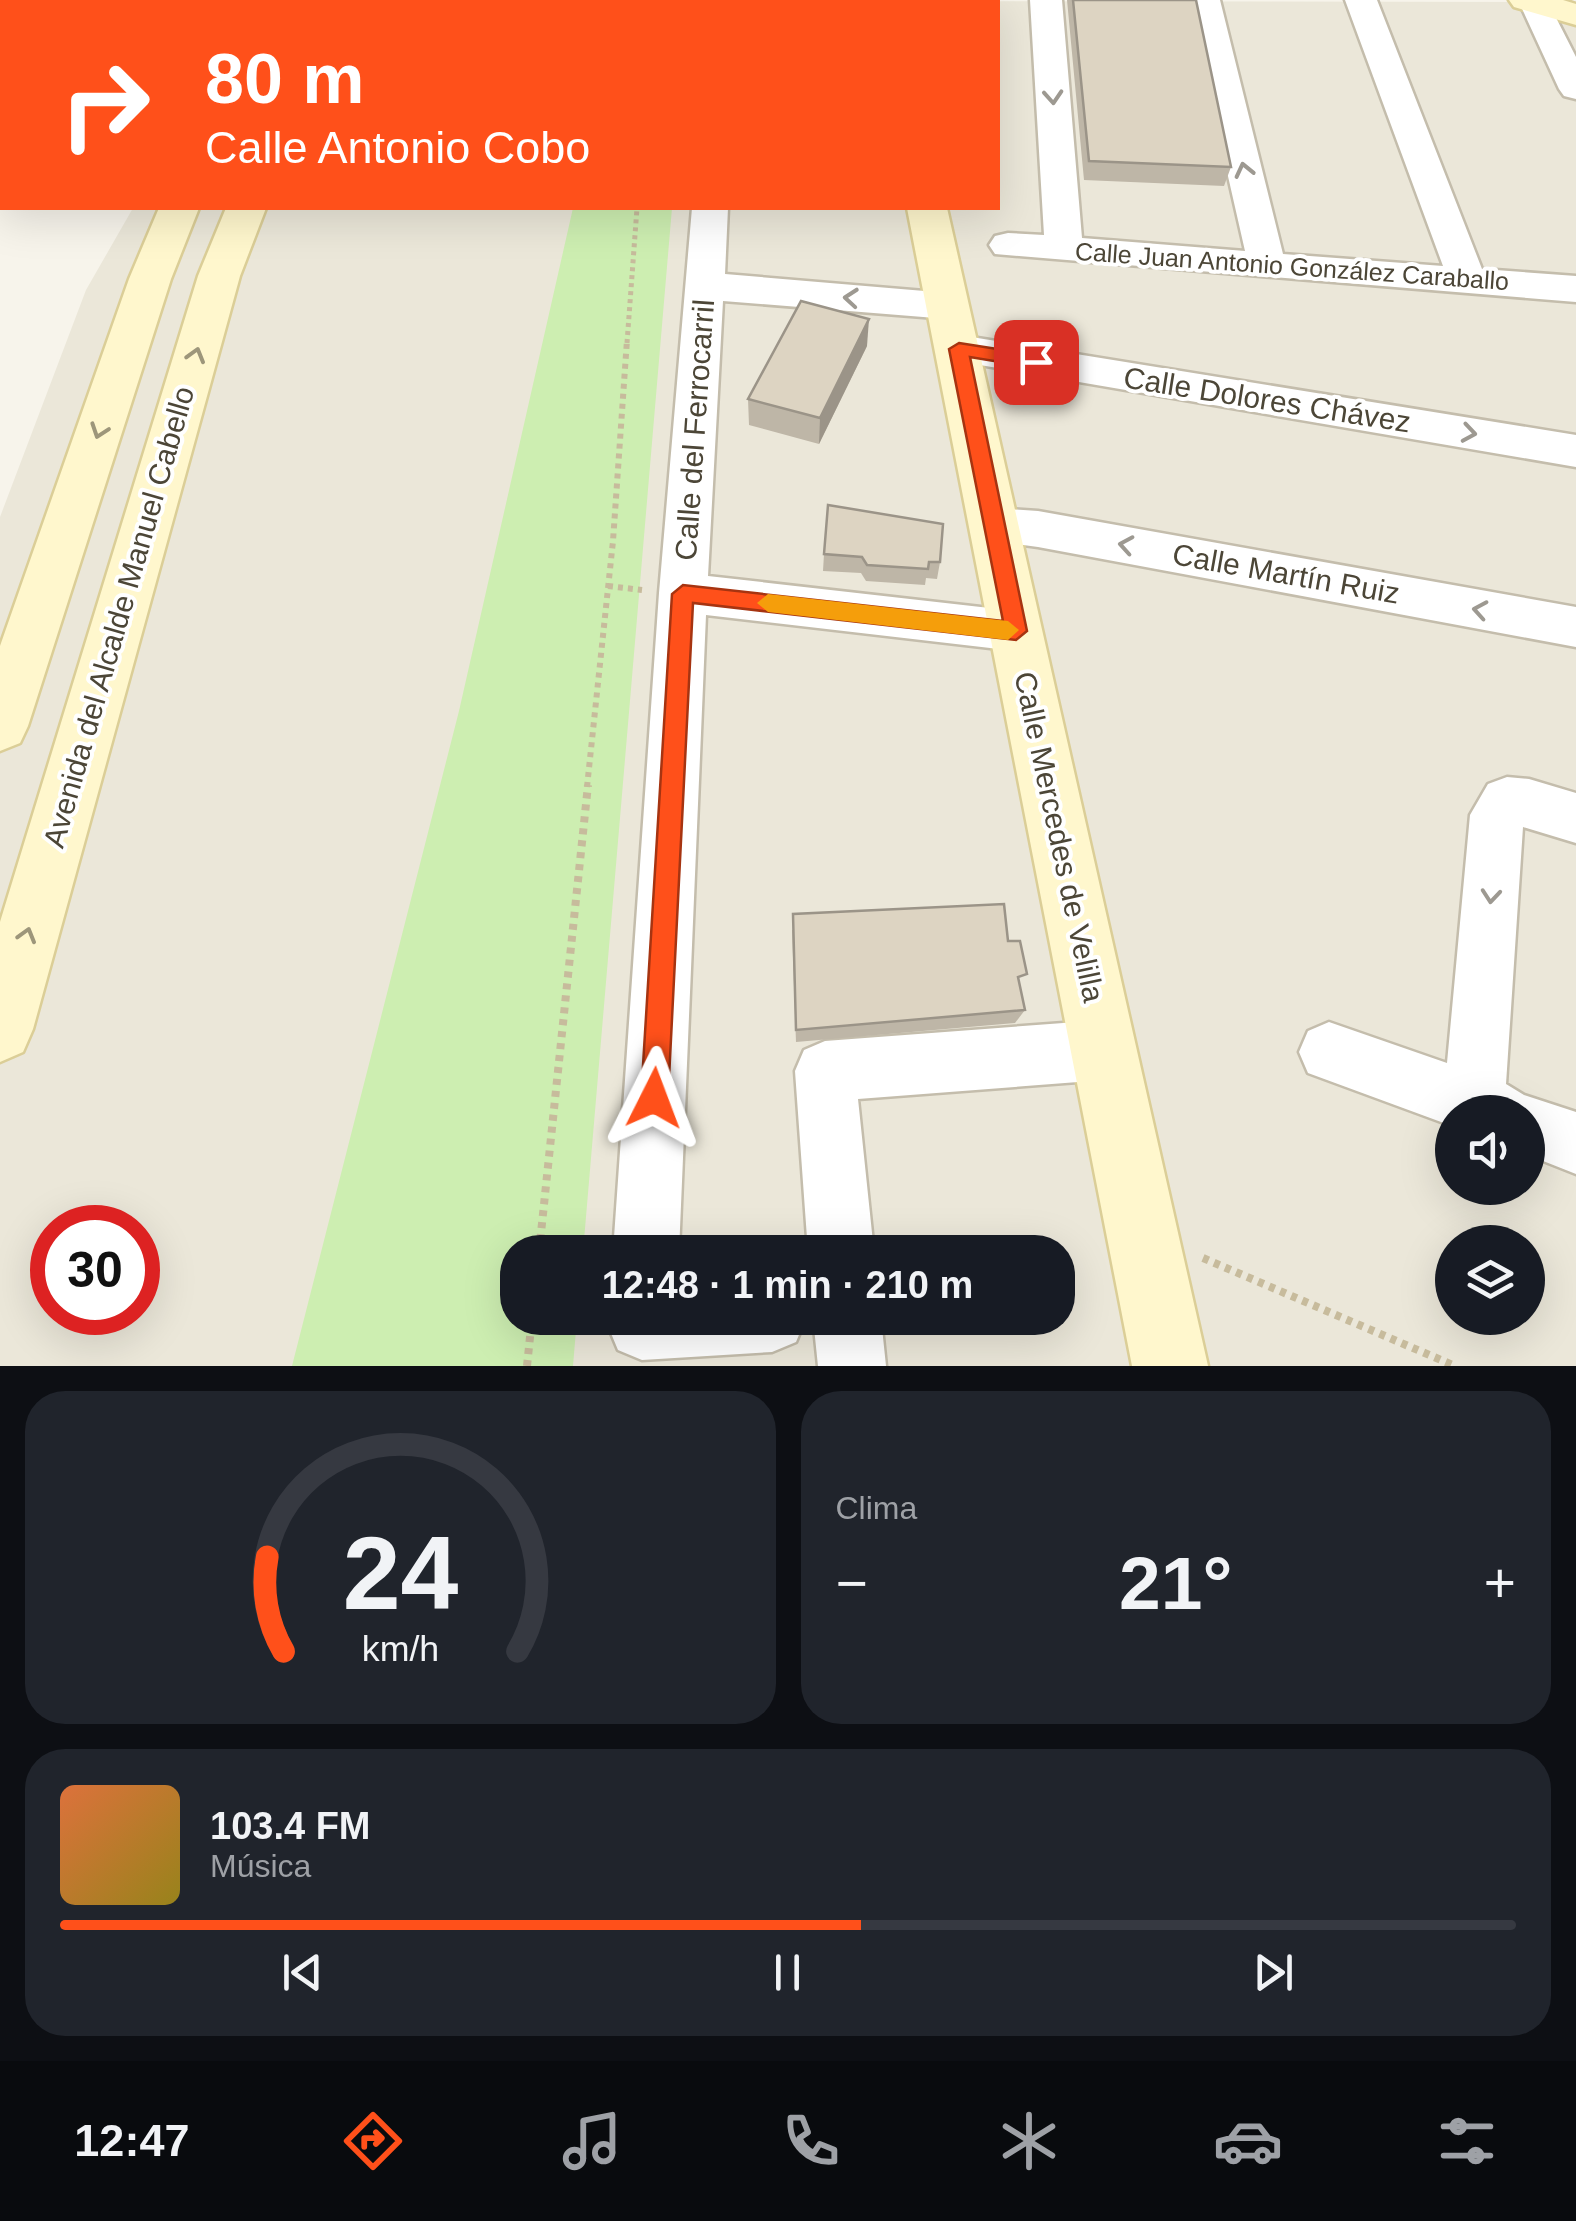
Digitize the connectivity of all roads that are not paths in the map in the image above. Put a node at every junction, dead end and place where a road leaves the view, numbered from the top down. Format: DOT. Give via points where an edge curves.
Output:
graph roads {
  1 [pos="1046,0"];
  2 [pos="1204,0"];
  3 [pos="1362,0"];
  4 [pos="1529,1"];
  5 [pos="1576,15"];
  6 [pos="1576,89"];
  7 [pos="178,210"];
  8 [pos="245,210"];
  9 [pos="710,210"];
  10 [pos="927,210"];
  11 [pos="1008,245"];
  12 [pos="1064,248"];
  13 [pos="1267,265"];
  14 [pos="1467,280"];
  15 [pos="706,286"];
  16 [pos="1576,289"];
  17 [pos="954,328"];
  18 [pos="1576,451"];
  19 [pos="994,526"];
  20 [pos="683,594"];
  21 [pos="1576,627"];
  22 [pos="1016,631"];
  23 [pos="0,726"];
  24 [pos="1576,818"];
  25 [pos="0,1029"];
  26 [pos="1104,1050"];
  27 [pos="1330,1052"];
  28 [pos="1450,1095"];
  29 [pos="1500,1095"];
  30 [pos="1545,1131"];
  31 [pos="1576,1143"];
  32 [pos="647,1235"];
  33 [pos="840,1235"];
  34 [pos="849,1335"];
  35 [pos="852,1366"];
  36 [pos="1170,1366"];
  1 -- 12 [label="street, one-way"];
  13 -- 2 [label="street, one-way"];
  3 -- 14 [label="street"];
  4 -- 5 [label="main road"];
  4 -- 6 [label="street"];
  7 -- 23 [label="main road, one-way"];
  25 -- 8 [label="main road, Avenida del Alcalde Manuel Cabello, one-way" via="219,276"];
  9 -- 15 [label="street, Calle del Ferrocarril"];
  10 -- 17 [label="main road, Calle Mercedes de Velilla"];
  11 -- 12 [label="street, Calle Juan Antonio González Caraballo"];
  12 -- 13 [label="street, Calle Juan Antonio González Caraballo"];
  13 -- 14 [label="street, Calle Juan Antonio González Caraballo"];
  14 -- 16 [label="street, Calle Juan Antonio González Caraballo"];
  17 -- 15 [label="street, Calle Dolores Chávez, one-way"];
  15 -- 20 [label="street, Calle del Ferrocarril"];
  17 -- 18 [label="street, Calle Dolores Chávez, one-way"];
  17 -- 19 [label="main road, Calle Mercedes de Velilla"];
  21 -- 19 [label="street, Calle Martín Ruiz, one-way"];
  19 -- 22 [label="main road, Calle Mercedes de Velilla"];
  20 -- 22 [label="street"];
  20 -- 32 [label="street, Calle del Ferrocarril"];
  22 -- 26 [label="main road, Calle Mercedes de Velilla"];
  24 -- 29 [label="street, one-way" via="1506,802 1497,815"];
  26 -- 33 [label="street" via="825,1071"];
  26 -- 36 [label="main road, Calle Mercedes de Velilla"];
  27 -- 28 [label="street"];
  30 -- 31 [label="street"];
  34 -- 35 [label="street"];
}
